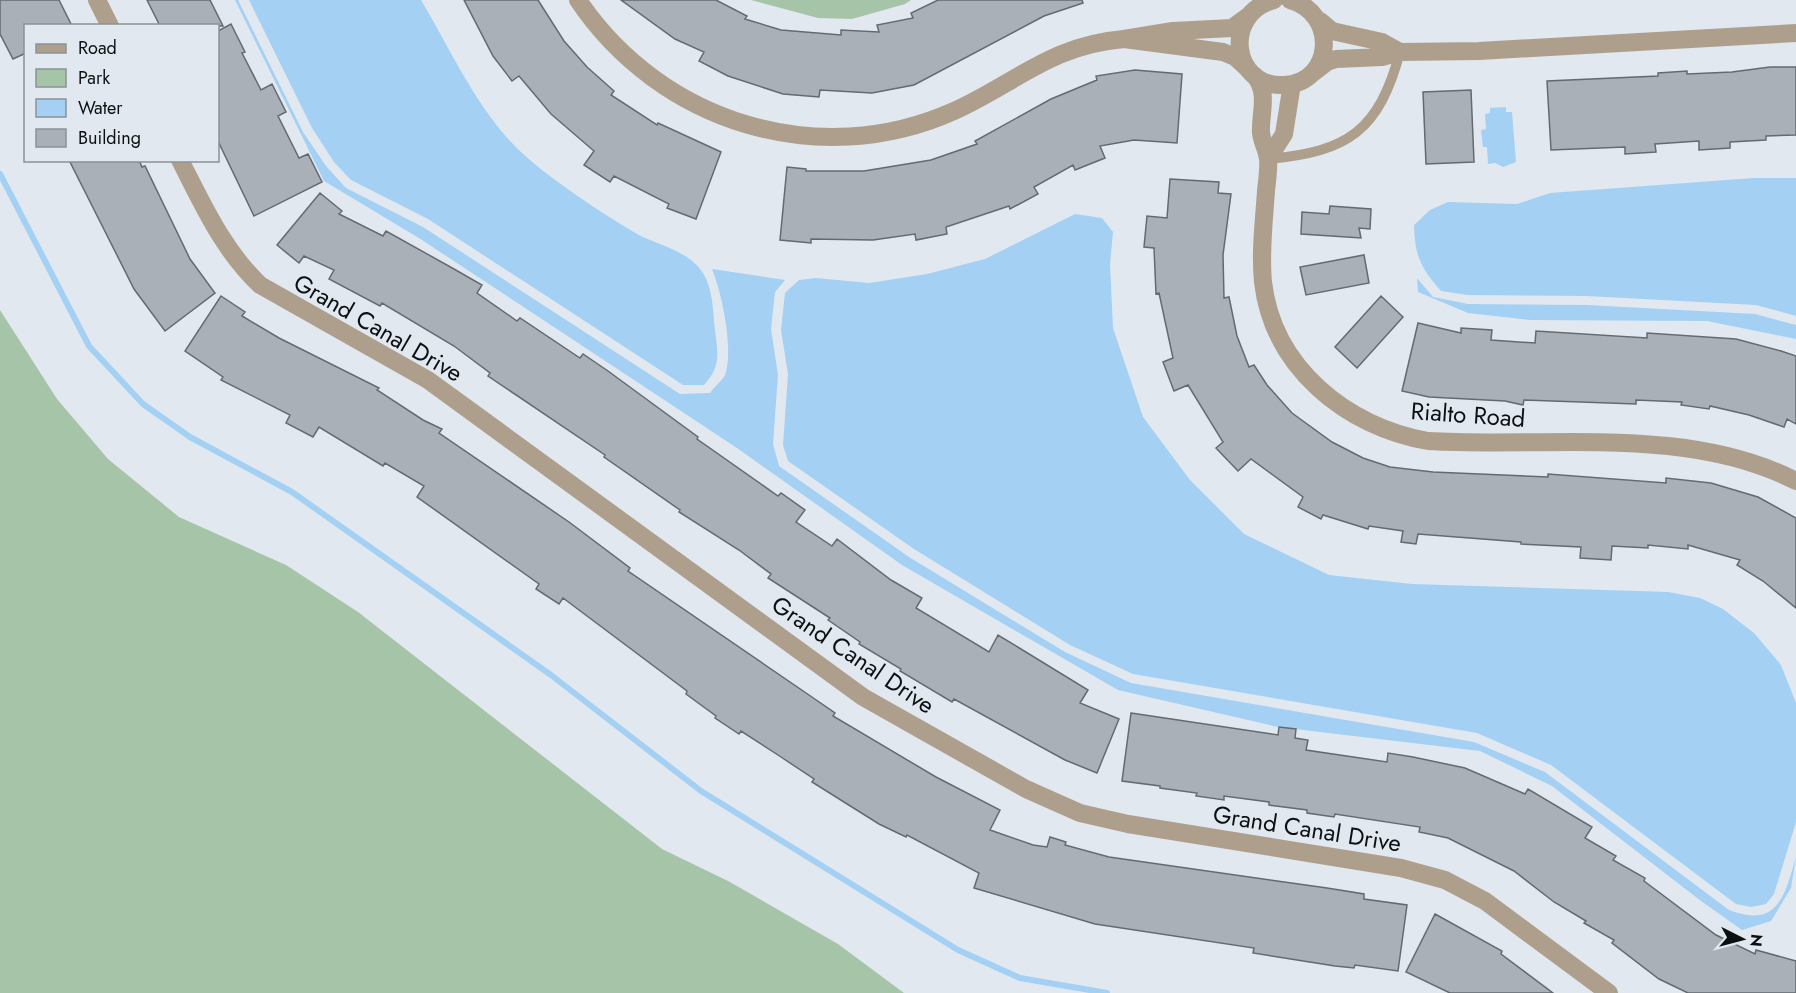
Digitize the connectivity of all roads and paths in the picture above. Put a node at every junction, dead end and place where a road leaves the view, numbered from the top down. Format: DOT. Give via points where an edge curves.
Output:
graph roads {
  1 [pos="97,0"];
  2 [pos="578,0"];
  3 [pos="1274,0"];
  4 [pos="1299,2"];
  5 [pos="1251,9"];
  6 [pos="1320,21"];
  7 [pos="109,24"];
  8 [pos="1796,33"];
  9 [pos="1124,39"];
  10 [pos="1400,52"];
  11 [pos="1252,72"];
  12 [pos="1310,75"];
  13 [pos="1292,84"];
  14 [pos="1268,159"];
  15 [pos="181,162"];
  16 [pos="1796,481"];
  17 [pos="1610,993"];
  1 -- 7 [label="street"];
  2 -- 9 [label="street" via="627,58 690,103 768,131 820,138 863,136 921,124 957,110 1070,49"];
  3 -- 5 [label="street"];
  4 -- 6 [label="street"];
  5 -- 9 [label="street" via="1232,28"];
  5 -- 11 [label="street, Rialto Road" via="1239,38 1242,60"];
  6 -- 10 [label="street" via="1332,31 1382,42"];
  6 -- 12 [label="street" via="1324,50"];
  8 -- 10 [label="street"];
  9 -- 11 [label="street" via="1229,54"];
  10 -- 12 [label="street" via="1382,57 1336,59"];
  10 -- 14 [label="lane" via="1390,87 1374,114 1355,134 1333,146 1299,156"];
  11 -- 13 [label="street" via="1275,85"];
  11 -- 14 [label="street, Rialto Road" via="1264,94 1261,134"];
  12 -- 13 [label="street"];
  13 -- 14 [label="street, Rialto Road" via="1284,134"];
  14 -- 16 [label="street, Rialto Road" via="1263,281 1270,315 1288,353 1305,376 1354,416 1388,432 1428,441 1690,447 1733,456"];
  15 -- 17 [label="street, Grand Canal Drive" via="221,239 245,272 260,285 428,380 863,697 903,721 1035,794 1080,813 1401,867 1445,880 1485,901"];
}
